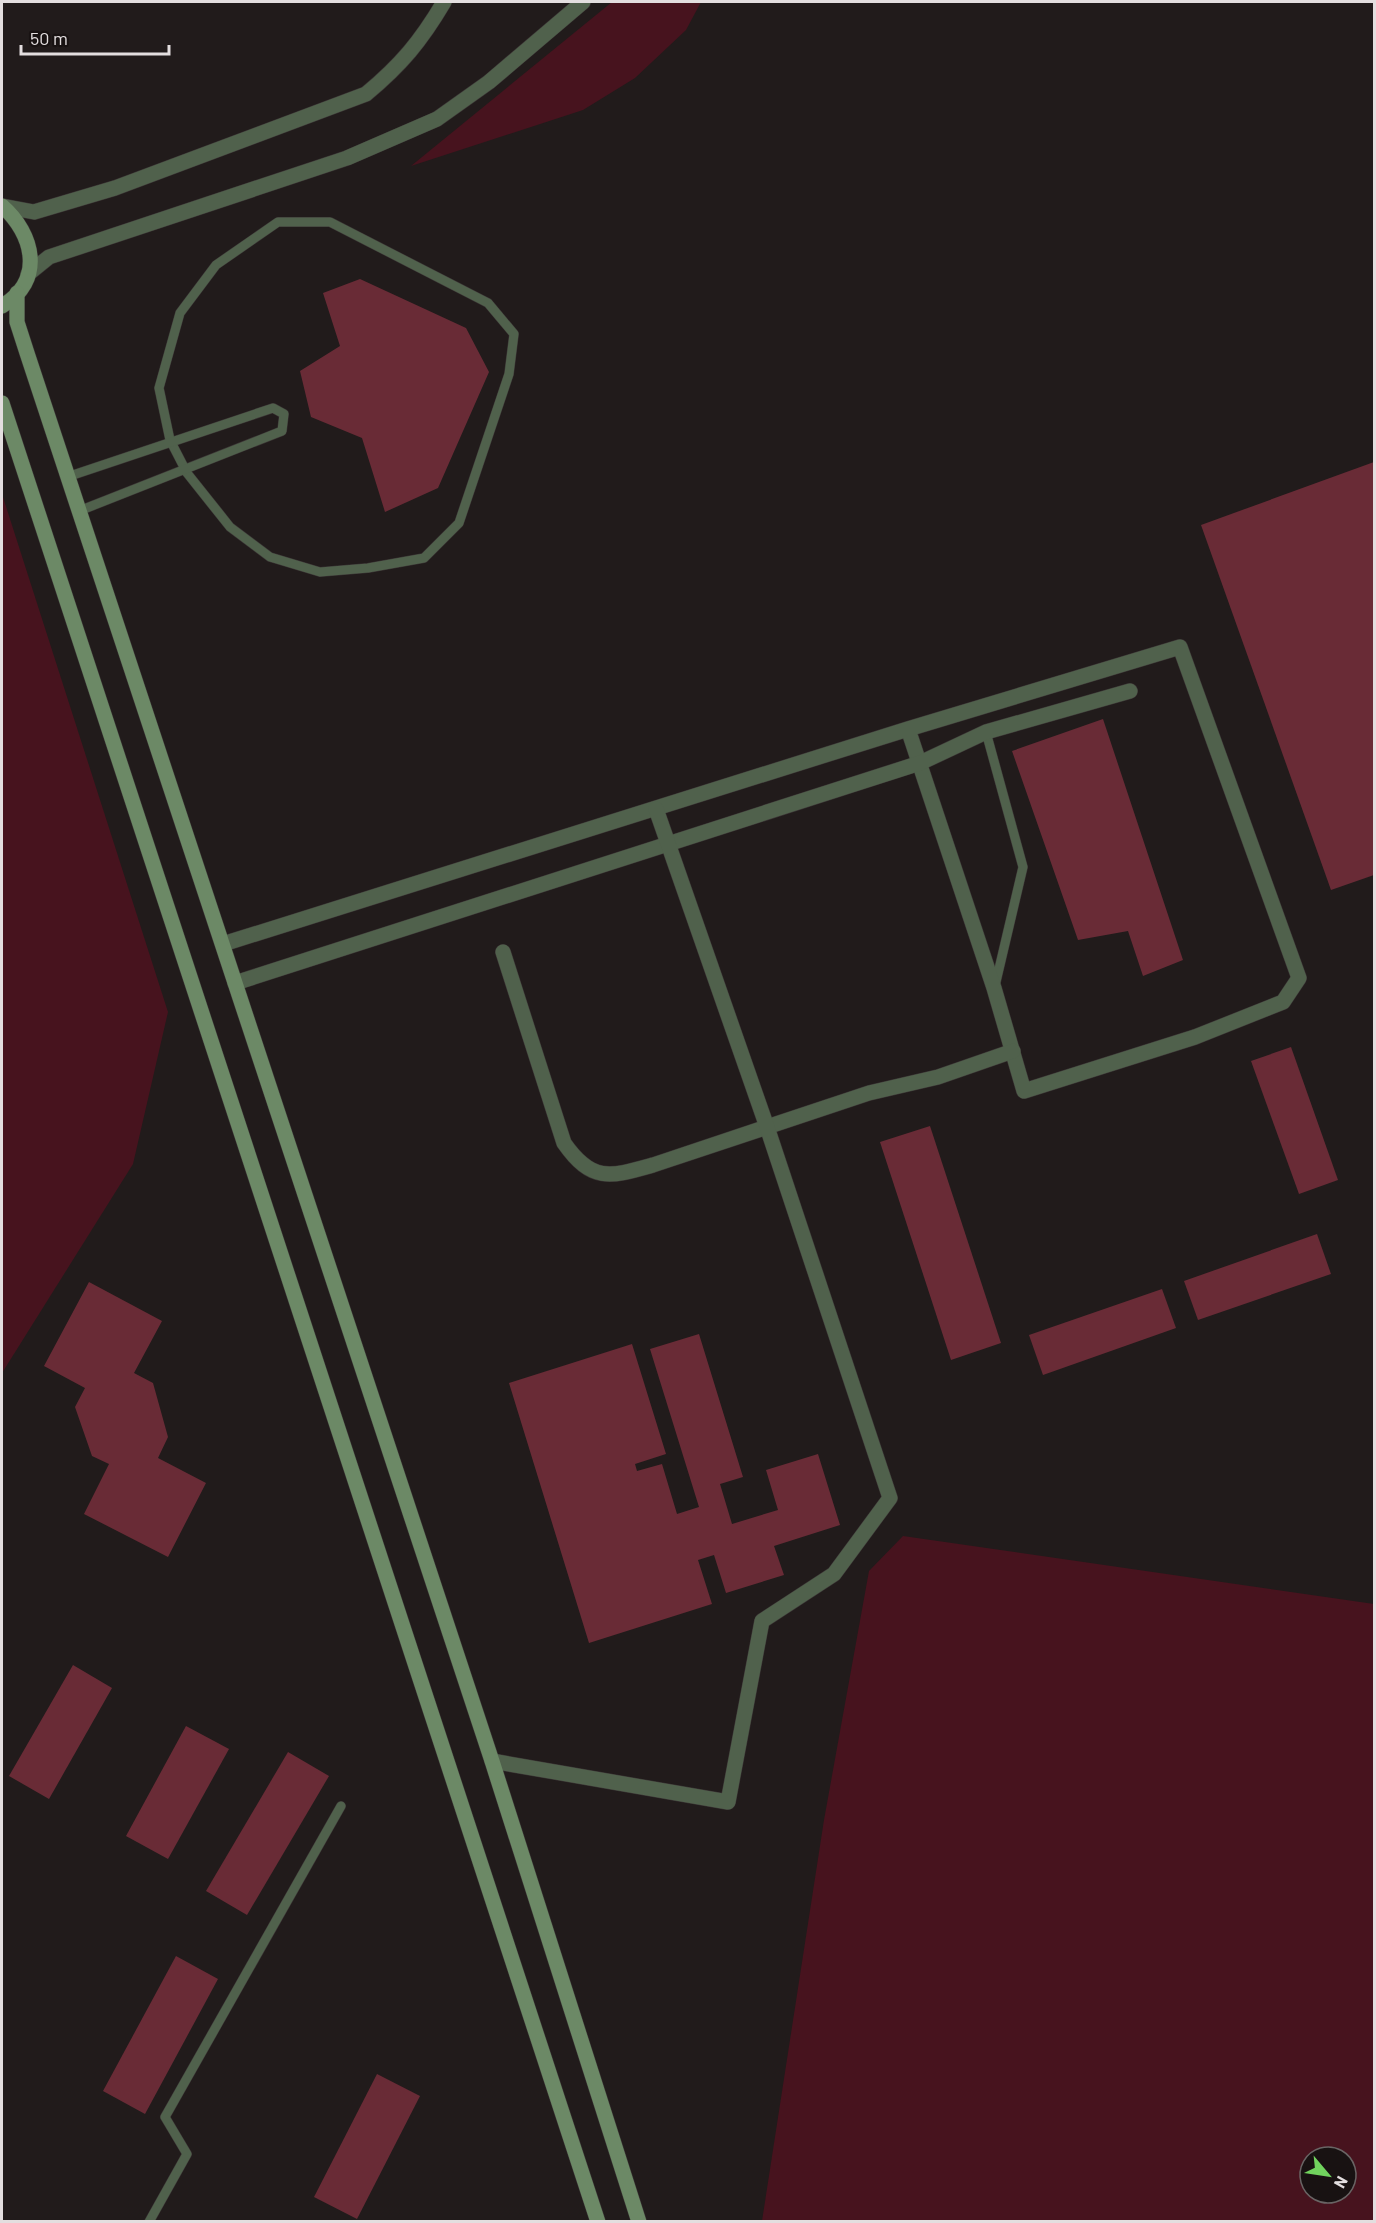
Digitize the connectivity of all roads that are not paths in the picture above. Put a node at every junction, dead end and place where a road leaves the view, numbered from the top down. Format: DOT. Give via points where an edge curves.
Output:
graph roads {
  1 [pos="444,2"];
  2 [pos="583,2"];
  3 [pos="2,206"];
  4 [pos="28,274"];
  5 [pos="17,293"];
  6 [pos="2,306"];
  7 [pos="2,403"];
  8 [pos="170,440"];
  9 [pos="185,469"];
  10 [pos="67,477"];
  11 [pos="79,511"];
  12 [pos="1130,691"];
  13 [pos="908,729"];
  14 [pos="987,732"];
  15 [pos="920,763"];
  16 [pos="656,809"];
  17 [pos="669,844"];
  18 [pos="223,944"];
  19 [pos="503,952"];
  20 [pos="235,983"];
  21 [pos="994,988"];
  22 [pos="1013,1051"];
  23 [pos="768,1127"];
  24 [pos="492,1761"];
  25 [pos="341,1806"];
  26 [pos="149,2222"];
  27 [pos="598,2222"];
  28 [pos="639,2222"];
  1 -- 3 [label="street" via="398,67 366,94 115,188 34,212"];
  2 -- 4 [label="street" via="489,82 437,118 347,158 49,257"];
  3 -- 4 [label="main road" via="26,235 30,254"];
  4 -- 5 [label="main road"];
  5 -- 6 [label="main road"];
  5 -- 10 [label="main road" via="17,322"];
  7 -- 27 [label="main road"];
  8 -- 9 [label="lane"];
  8 -- 9 [label="lane" via="273,408 284,414 282,431"];
  8 -- 9 [label="lane" via="159,388 180,313 216,265 278,222 330,222 488,303 514,334 509,374 459,523 423,558 320,572 270,557 230,527"];
  8 -- 10 [label="lane"];
  9 -- 11 [label="lane"];
  10 -- 11 [label="main road"];
  11 -- 18 [label="main road"];
  12 -- 14 [label="street"];
  13 -- 15 [label="street"];
  13 -- 16 [label="street"];
  13 -- 22 [label="street" via="1180,647 1299,978 1283,1002 1195,1037 1024,1091"];
  14 -- 15 [label="street"];
  14 -- 21 [label="lane" via="1023,867"];
  15 -- 17 [label="street"];
  15 -- 21 [label="street"];
  16 -- 17 [label="street"];
  16 -- 18 [label="street"];
  17 -- 20 [label="street"];
  17 -- 23 [label="street"];
  18 -- 20 [label="main road"];
  19 -- 23 [label="street" via="564,1143 577,1162 595,1173 619,1175"];
  20 -- 24 [label="main road"];
  21 -- 22 [label="street"];
  22 -- 23 [label="street"];
  23 -- 24 [label="street" via="891,1498 834,1574 762,1622 728,1802"];
  24 -- 28 [label="main road"];
  25 -- 26 [label="lane" via="165,2117 187,2154"];
}
